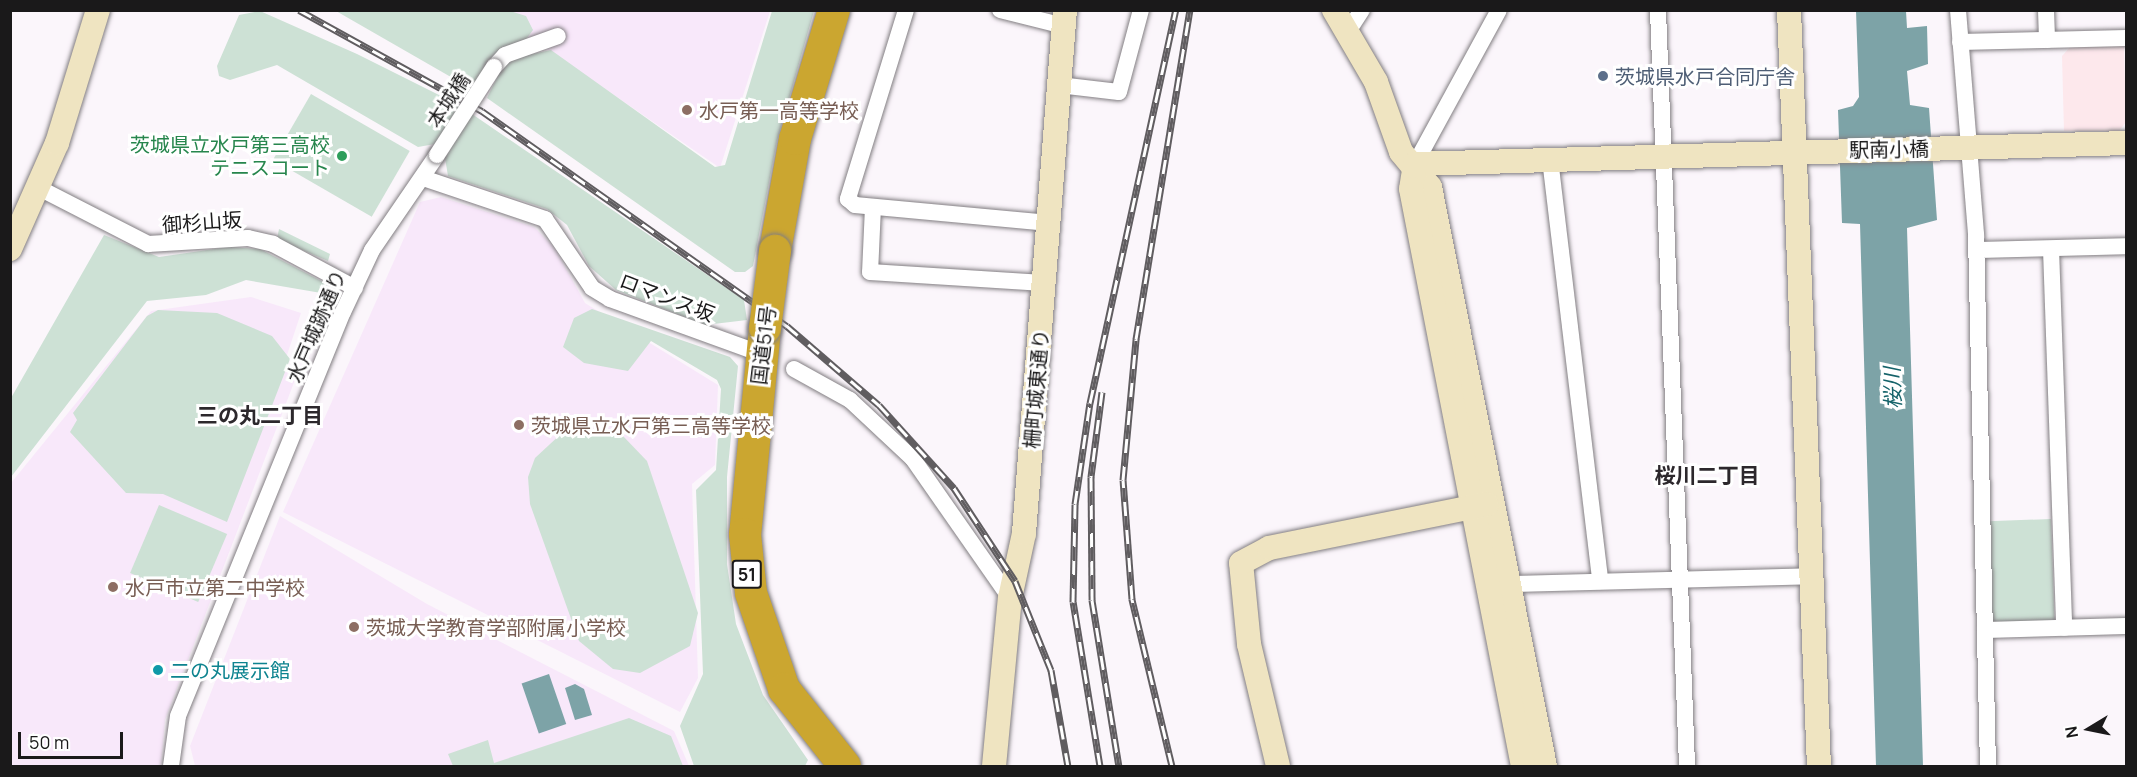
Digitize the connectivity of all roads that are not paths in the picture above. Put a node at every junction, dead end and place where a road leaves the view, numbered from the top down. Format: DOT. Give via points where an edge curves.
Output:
graph roads {
  1 [pos="98,10"];
  2 [pos="834,10"];
  3 [pos="906,10"];
  4 [pos="1000,10"];
  5 [pos="1141,10"];
  6 [pos="1334,10"];
  7 [pos="1362,10"];
  8 [pos="1499,10"];
  9 [pos="1658,10"];
  10 [pos="1789,10"];
  11 [pos="1958,10"];
  12 [pos="2046,10"];
  13 [pos="1065,18"];
  14 [pos="1347,33"];
  15 [pos="558,36"];
  16 [pos="2127,38"];
  17 [pos="2047,40"];
  18 [pos="1960,42"];
  19 [pos="1059,86"];
  20 [pos="2127,143"];
  21 [pos="1957,148"];
  22 [pos="1796,152"];
  23 [pos="1666,156"];
  24 [pos="1550,159"];
  25 [pos="1414,164"];
  26 [pos="423,178"];
  27 [pos="39,188"];
  28 [pos="873,207"];
  29 [pos="1049,223"];
  30 [pos="2127,246"];
  31 [pos="10,249"];
  32 [pos="2051,249"];
  33 [pos="1977,250"];
  34 [pos="1044,283"];
  35 [pos="354,288"];
  36 [pos="763,341"];
  37 [pos="794,369"];
  38 [pos="1484,505"];
  39 [pos="1813,576"];
  40 [pos="1680,579"];
  41 [pos="1600,581"];
  42 [pos="1512,584"];
  43 [pos="1010,598"];
  44 [pos="2127,626"];
  45 [pos="2064,628"];
  46 [pos="1985,630"];
  47 [pos="171,766"];
  48 [pos="845,766"];
  49 [pos="994,766"];
  50 [pos="1278,766"];
  51 [pos="1523,766"];
  52 [pos="1545,766"];
  53 [pos="1687,766"];
  54 [pos="1819,766"];
  55 [pos="1988,766"];
  1 -- 27 [label="street"];
  2 -- 36 [label="highway, 国道51号 / 51, bridge" via="795,139"];
  3 -- 28 [label="street" via="848,199 855,205"];
  4 -- 13 [label="street"];
  5 -- 19 [label="street" via="1119,92"];
  6 -- 14 [label="street"];
  7 -- 14 [label="street"];
  8 -- 25 [label="street"];
  9 -- 23 [label="street"];
  10 -- 22 [label="street"];
  11 -- 18 [label="street"];
  12 -- 17 [label="street"];
  13 -- 19 [label="street, 柵町城東通り"];
  14 -- 25 [label="street" via="1376,82 1401,152"];
  15 -- 26 [label="street, 本城橋, bridge" via="505,55"];
  16 -- 17 [label="street"];
  17 -- 18 [label="street"];
  18 -- 21 [label="street"];
  19 -- 29 [label="street, 柵町城東通り"];
  20 -- 21 [label="street, 駅南小橋"];
  21 -- 22 [label="street, 駅南小橋"];
  21 -- 33 [label="street"];
  22 -- 23 [label="street, 駅南小橋"];
  22 -- 39 [label="street"];
  23 -- 24 [label="street, 駅南小橋"];
  23 -- 40 [label="street"];
  24 -- 25 [label="street, 駅南小橋"];
  24 -- 41 [label="street"];
  25 -- 38 [label="street" via="1430,187"];
  26 -- 35 [label="street, 水戸城跡通り" via="372,250"];
  26 -- 36 [label="street, ロマンス坂" via="523,210 557,231 592,288 670,323"];
  27 -- 31 [label="street"];
  27 -- 35 [label="street, 御杉山坂" via="160,247 248,238 273,244"];
  28 -- 29 [label="street"];
  28 -- 34 [label="street" via="870,272"];
  29 -- 34 [label="street, 柵町城東通り"];
  30 -- 32 [label="street"];
  32 -- 33 [label="street"];
  32 -- 45 [label="street"];
  33 -- 46 [label="street"];
  34 -- 43 [label="street, 柵町城東通り" via="1024,533"];
  35 -- 47 [label="street, 水戸城跡通り" via="178,716"];
  36 -- 48 [label="highway, 国道51号 / 51" via="745,534 751,593 784,689"];
  37 -- 43 [label="street" via="850,400 913,459"];
  38 -- 42 [label="street"];
  38 -- 50 [label="street" via="1269,548 1241,563 1249,644"];
  38 -- 51 [label="street"];
  39 -- 40 [label="street"];
  39 -- 54 [label="street"];
  40 -- 41 [label="street"];
  40 -- 53 [label="street"];
  41 -- 42 [label="street"];
  42 -- 52 [label="street"];
  43 -- 49 [label="street, 柵町城東通り"];
  44 -- 45 [label="street"];
  45 -- 46 [label="street"];
  46 -- 55 [label="street"];
}
